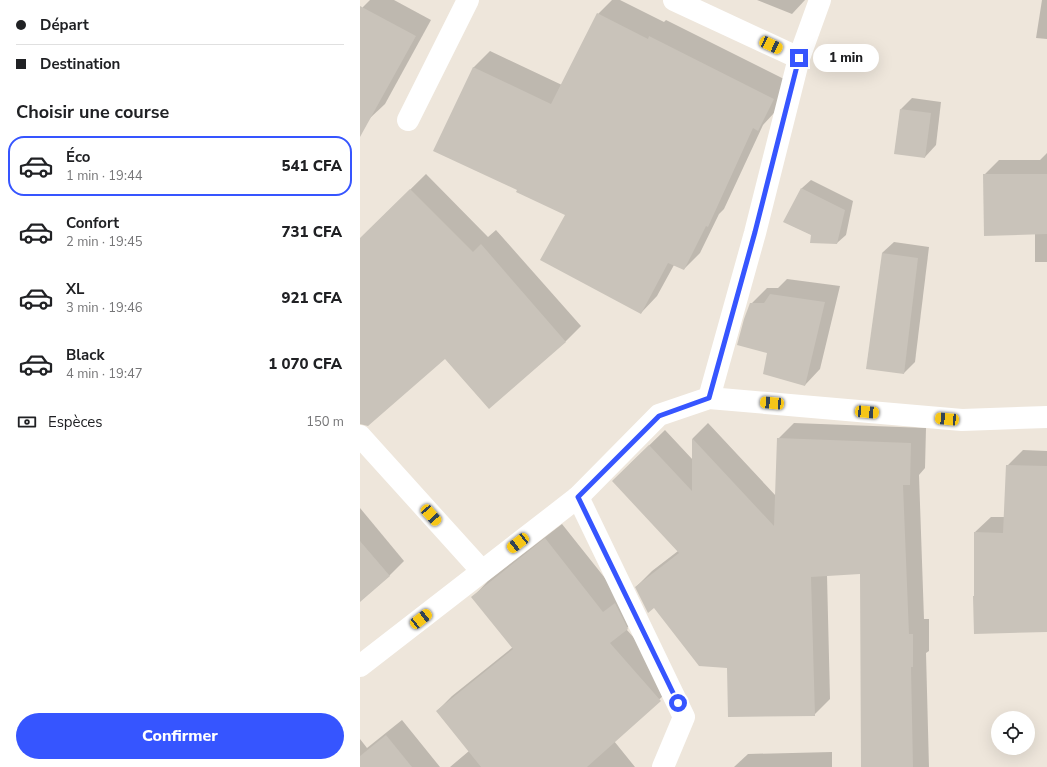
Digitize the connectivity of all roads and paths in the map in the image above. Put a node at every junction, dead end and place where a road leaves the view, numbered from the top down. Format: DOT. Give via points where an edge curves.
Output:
graph roads {
  1 [pos="468,0"];
  2 [pos="674,0"];
  3 [pos="820,0"];
  4 [pos="799,58"];
  5 [pos="408,120"];
  6 [pos="709,398"];
  7 [pos="1047,417"];
  8 [pos="360,436"];
  9 [pos="578,497"];
  10 [pos="482,571"];
  11 [pos="360,666"];
  12 [pos="662,767"];
  1 -- 5 [label="street"];
  2 -- 4 [label="street"];
  3 -- 4 [label="street"];
  4 -- 6 [label="street"];
  6 -- 7 [label="street" via="962,420"];
  6 -- 9 [label="street" via="659,416"];
  8 -- 10 [label="street"];
  9 -- 10 [label="street"];
  9 -- 12 [label="street" via="684,717"];
  10 -- 11 [label="street"];
}
